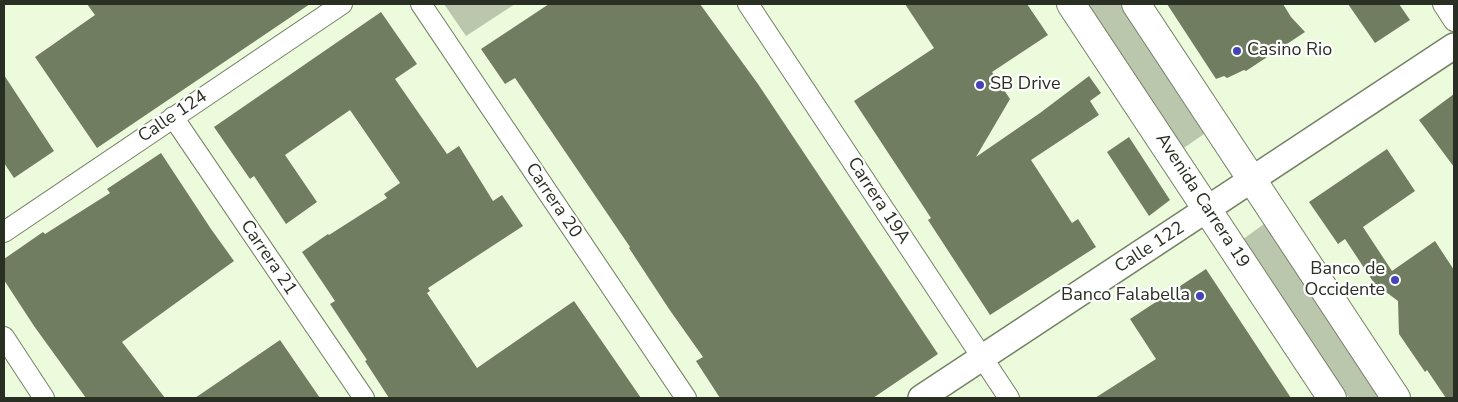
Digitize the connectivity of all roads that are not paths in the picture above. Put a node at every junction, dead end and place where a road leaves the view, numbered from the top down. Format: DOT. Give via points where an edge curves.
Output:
graph roads {
  1 [pos="342,4"];
  2 [pos="421,4"];
  3 [pos="748,4"];
  4 [pos="1071,4"];
  5 [pos="1136,4"];
  6 [pos="1443,4"];
  7 [pos="1454,22"];
  8 [pos="1454,46"];
  9 [pos="173,117"];
  10 [pos="1252,180"];
  11 [pos="1208,210"];
  12 [pos="4,232"];
  13 [pos="4,337"];
  14 [pos="982,358"];
  15 [pos="44,398"];
  16 [pos="364,398"];
  17 [pos="686,398"];
  18 [pos="921,398"];
  19 [pos="1009,398"];
  20 [pos="1332,398"];
  21 [pos="1396,398"];
  1 -- 9 [label="street, Calle 124"];
  2 -- 17 [label="street, Carrera 20"];
  3 -- 14 [label="street, Carrera 19A"];
  4 -- 11 [label="main road, Avenida Carrera 19"];
  5 -- 10 [label="main road"];
  6 -- 7 [label="street"];
  8 -- 10 [label="street, Calle 122"];
  9 -- 12 [label="street, Calle 124"];
  9 -- 16 [label="street, Carrera 21"];
  10 -- 11 [label="street, Calle 122"];
  10 -- 21 [label="main road"];
  11 -- 14 [label="street, Calle 122"];
  11 -- 20 [label="main road, Avenida Carrera 19"];
  13 -- 15 [label="street"];
  14 -- 18 [label="street, Calle 122"];
  14 -- 19 [label="street, Carrera 19A"];
}
